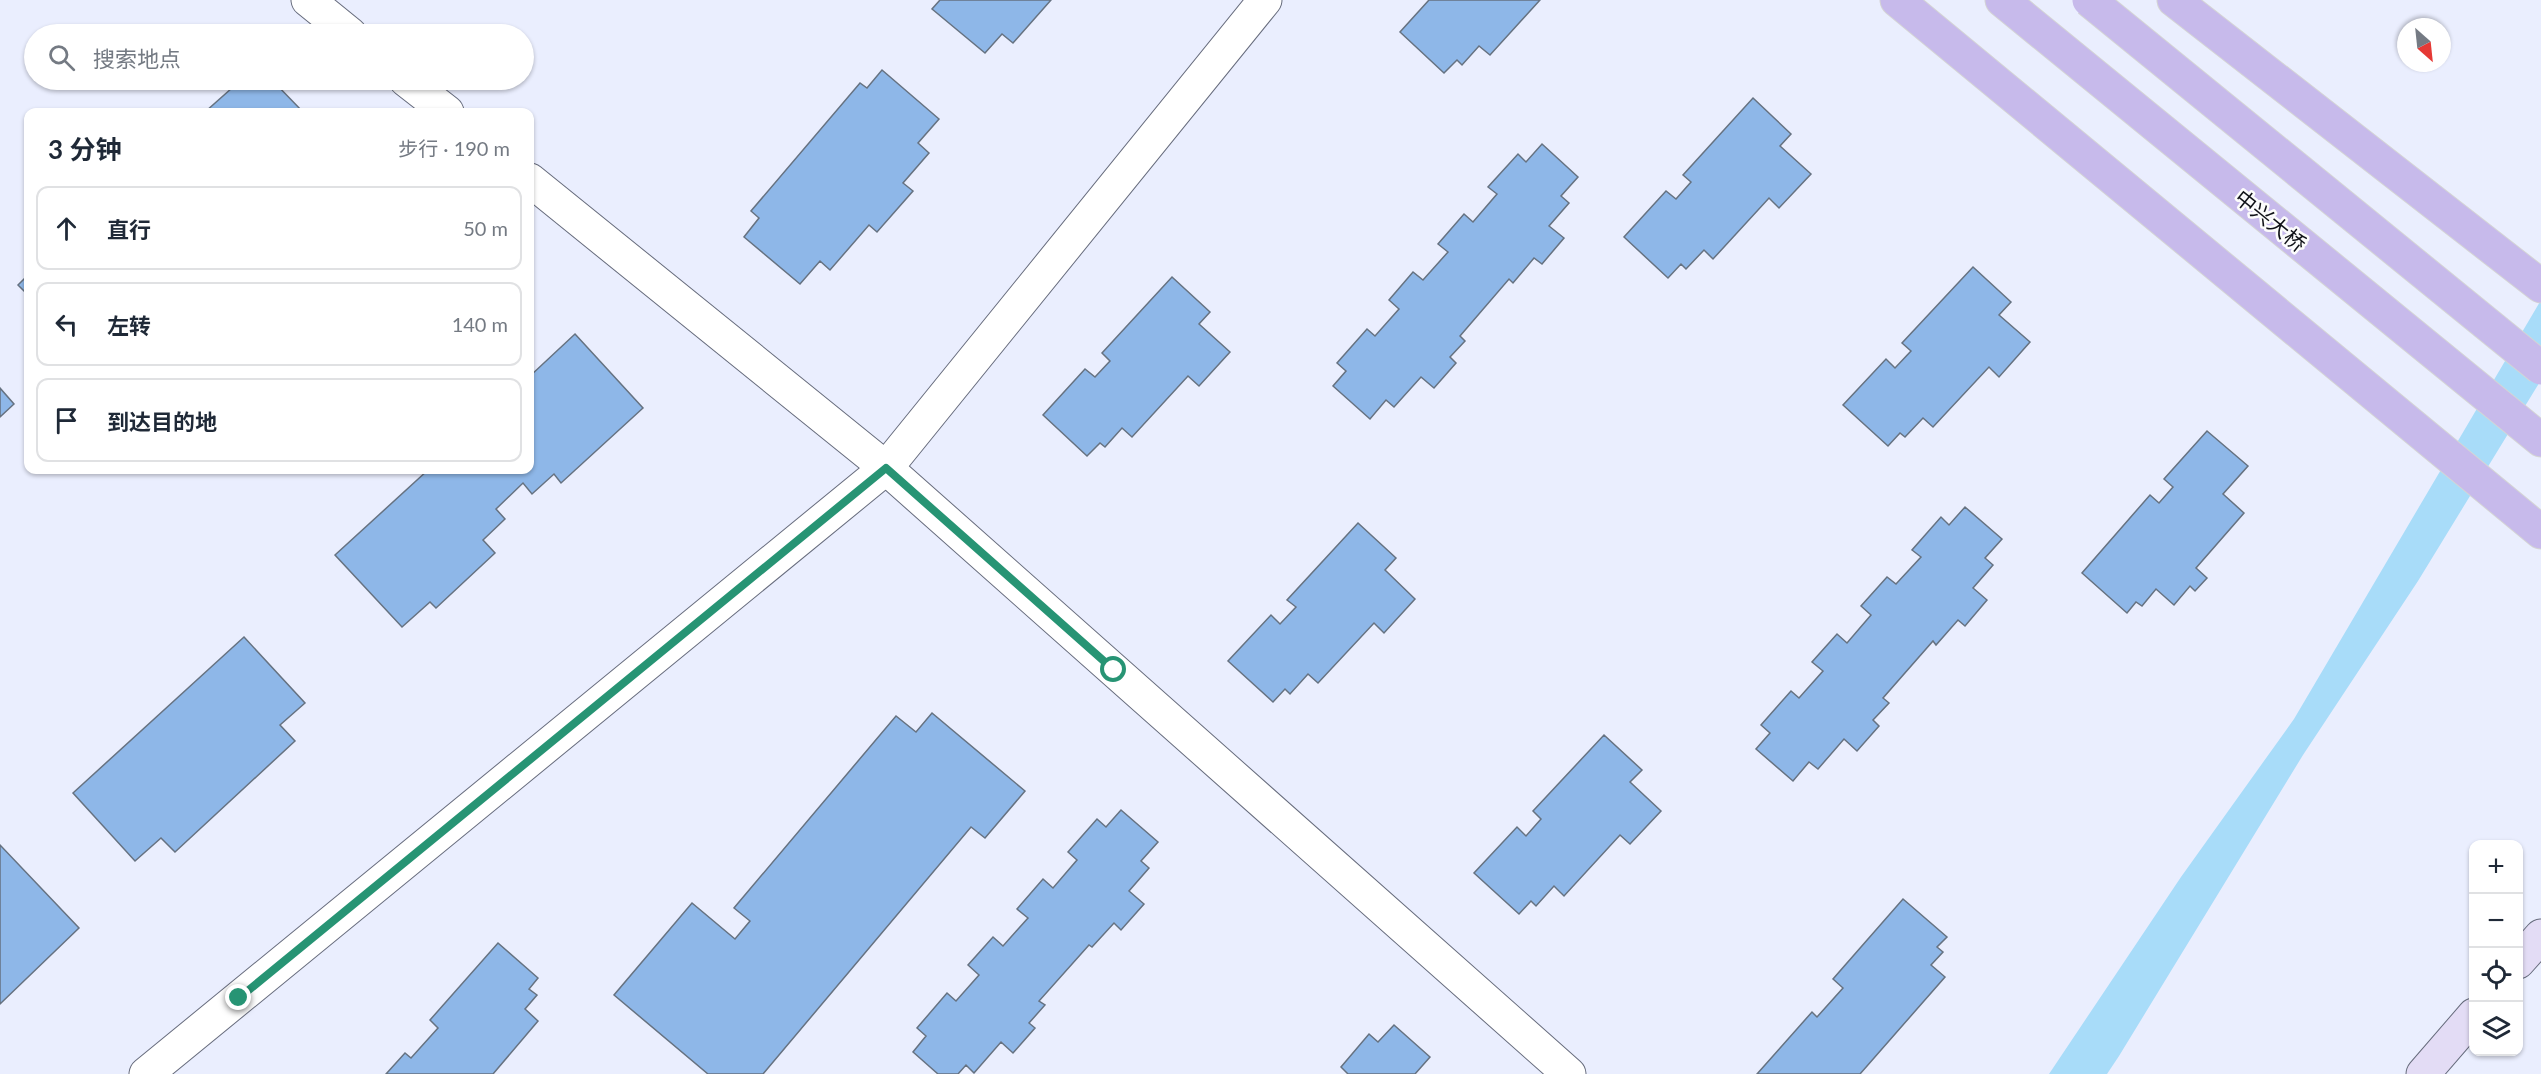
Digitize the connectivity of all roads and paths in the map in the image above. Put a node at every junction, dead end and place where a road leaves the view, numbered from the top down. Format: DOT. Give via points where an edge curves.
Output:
graph roads {
  1 [pos="308,0"];
  2 [pos="1265,0"];
  3 [pos="1897,0"];
  4 [pos="2002,0"];
  5 [pos="2090,0"];
  6 [pos="2174,0"];
  7 [pos="338,24"];
  8 [pos="419,90"];
  9 [pos="442,108"];
  10 [pos="534,183"];
  11 [pos="2541,286"];
  12 [pos="2541,368"];
  13 [pos="2541,440"];
  14 [pos="886,468"];
  15 [pos="2541,532"];
  16 [pos="2541,936"];
  17 [pos="2523,956"];
  18 [pos="2469,1021"];
  19 [pos="146,1074"];
  20 [pos="1569,1074"];
  21 [pos="2423,1074"];
  1 -- 7 [label="street"];
  2 -- 14 [label="street"];
  3 -- 15 [label="main road"];
  4 -- 13 [label="main road, 中兴大桥"];
  5 -- 12 [label="main road, bridge"];
  6 -- 11 [label="main road"];
  8 -- 9 [label="street"];
  10 -- 14 [label="street"];
  14 -- 19 [label="street"];
  14 -- 20 [label="street"];
  16 -- 17 [label="main road"];
  18 -- 21 [label="main road"];
}
